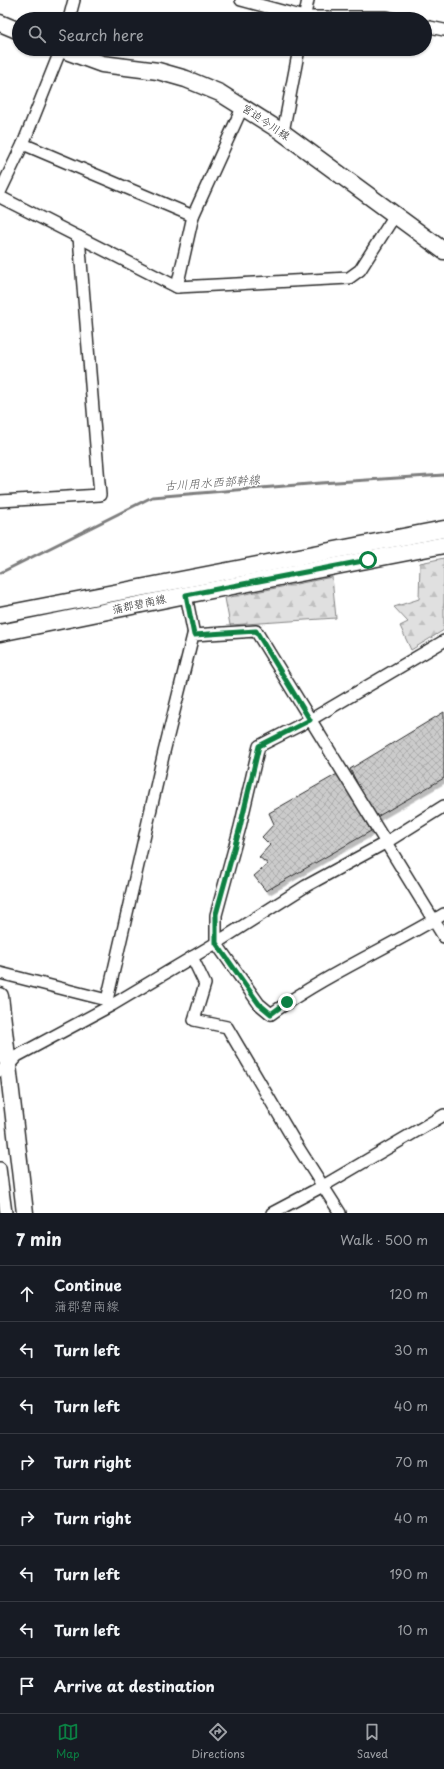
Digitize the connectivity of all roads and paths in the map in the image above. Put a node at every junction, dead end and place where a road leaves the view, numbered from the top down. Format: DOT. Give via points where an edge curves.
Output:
graph roads {
  1 [pos="74,0"];
  2 [pos="241,0"];
  3 [pos="308,0"];
  4 [pos="71,12"];
  5 [pos="283,12"];
  6 [pos="305,12"];
  7 [pos="0,23"];
  8 [pos="432,27"];
  9 [pos="12,28"];
  10 [pos="444,30"];
  11 [pos="58,56"];
  12 [pos="80,56"];
  13 [pos="298,56"];
  14 [pos="243,106"];
  15 [pos="282,132"];
  16 [pos="24,144"];
  17 [pos="0,192"];
  18 [pos="0,197"];
  19 [pos="395,215"];
  20 [pos="193,216"];
  21 [pos="79,237"];
  22 [pos="444,251"];
  23 [pos="177,287"];
  24 [pos="0,501"];
  25 [pos="444,529"];
  26 [pos="444,545"];
  27 [pos="186,595"];
  28 [pos="0,616"];
  29 [pos="0,633"];
  30 [pos="194,635"];
  31 [pos="444,641"];
  32 [pos="310,720"];
  33 [pos="444,806"];
  34 [pos="385,843"];
  35 [pos="444,914"];
  36 [pos="434,920"];
  37 [pos="444,937"];
  38 [pos="216,943"];
  39 [pos="192,957"];
  40 [pos="0,973"];
  41 [pos="0,996"];
  42 [pos="109,1002"];
  43 [pos="3,1069"];
  44 [pos="444,1114"];
  45 [pos="0,1168"];
  46 [pos="323,1186"];
  47 [pos="6,1213"];
  48 [pos="25,1213"];
  49 [pos="272,1213"];
  50 [pos="340,1213"];
  1 -- 4 [label="street"];
  2 -- 5 [label="street"];
  3 -- 6 [label="street"];
  7 -- 9 [label="main road"];
  8 -- 10 [label="street"];
  11 -- 16 [label="street"];
  12 -- 14 [label="main road, 宮迫今川線" via="102,64 186,79"];
  13 -- 15 [label="street"];
  14 -- 15 [label="main road, 宮迫今川線"];
  14 -- 20 [label="street"];
  15 -- 19 [label="main road, 宮迫今川線"];
  16 -- 17 [label="street"];
  16 -- 20 [label="street"];
  18 -- 21 [label="street"];
  19 -- 22 [label="main road, 宮迫今川線"];
  19 -- 23 [label="street" via="360,270 349,278"];
  20 -- 23 [label="street"];
  21 -- 23 [label="street"];
  21 -- 24 [label="street" via="100,495"];
  25 -- 28 [label="main road, 蒲郡碧南線"];
  26 -- 27 [label="main road, 蒲郡碧南線"];
  27 -- 29 [label="main road, 蒲郡碧南線"];
  27 -- 30 [label="street"];
  30 -- 32 [label="street" via="256,631"];
  30 -- 42 [label="street" via="164,752"];
  31 -- 32 [label="street"];
  32 -- 34 [label="street"];
  32 -- 38 [label="street" via="259,746 216,914"];
  33 -- 34 [label="street"];
  34 -- 36 [label="street"];
  34 -- 38 [label="street" via="306,886"];
  35 -- 36 [label="street"];
  36 -- 37 [label="street"];
  36 -- 38 [label="street" via="373,952 271,1014 259,1004"];
  38 -- 39 [label="street"];
  39 -- 42 [label="street"];
  39 -- 46 [label="street" via="205,984 194,1020 227,1027"];
  40 -- 42 [label="street"];
  41 -- 43 [label="main road"];
  42 -- 43 [label="street" via="17,1056"];
  43 -- 48 [label="main road"];
  44 -- 46 [label="street"];
  45 -- 47 [label="street"];
  46 -- 49 [label="street"];
  46 -- 50 [label="street"];
}
